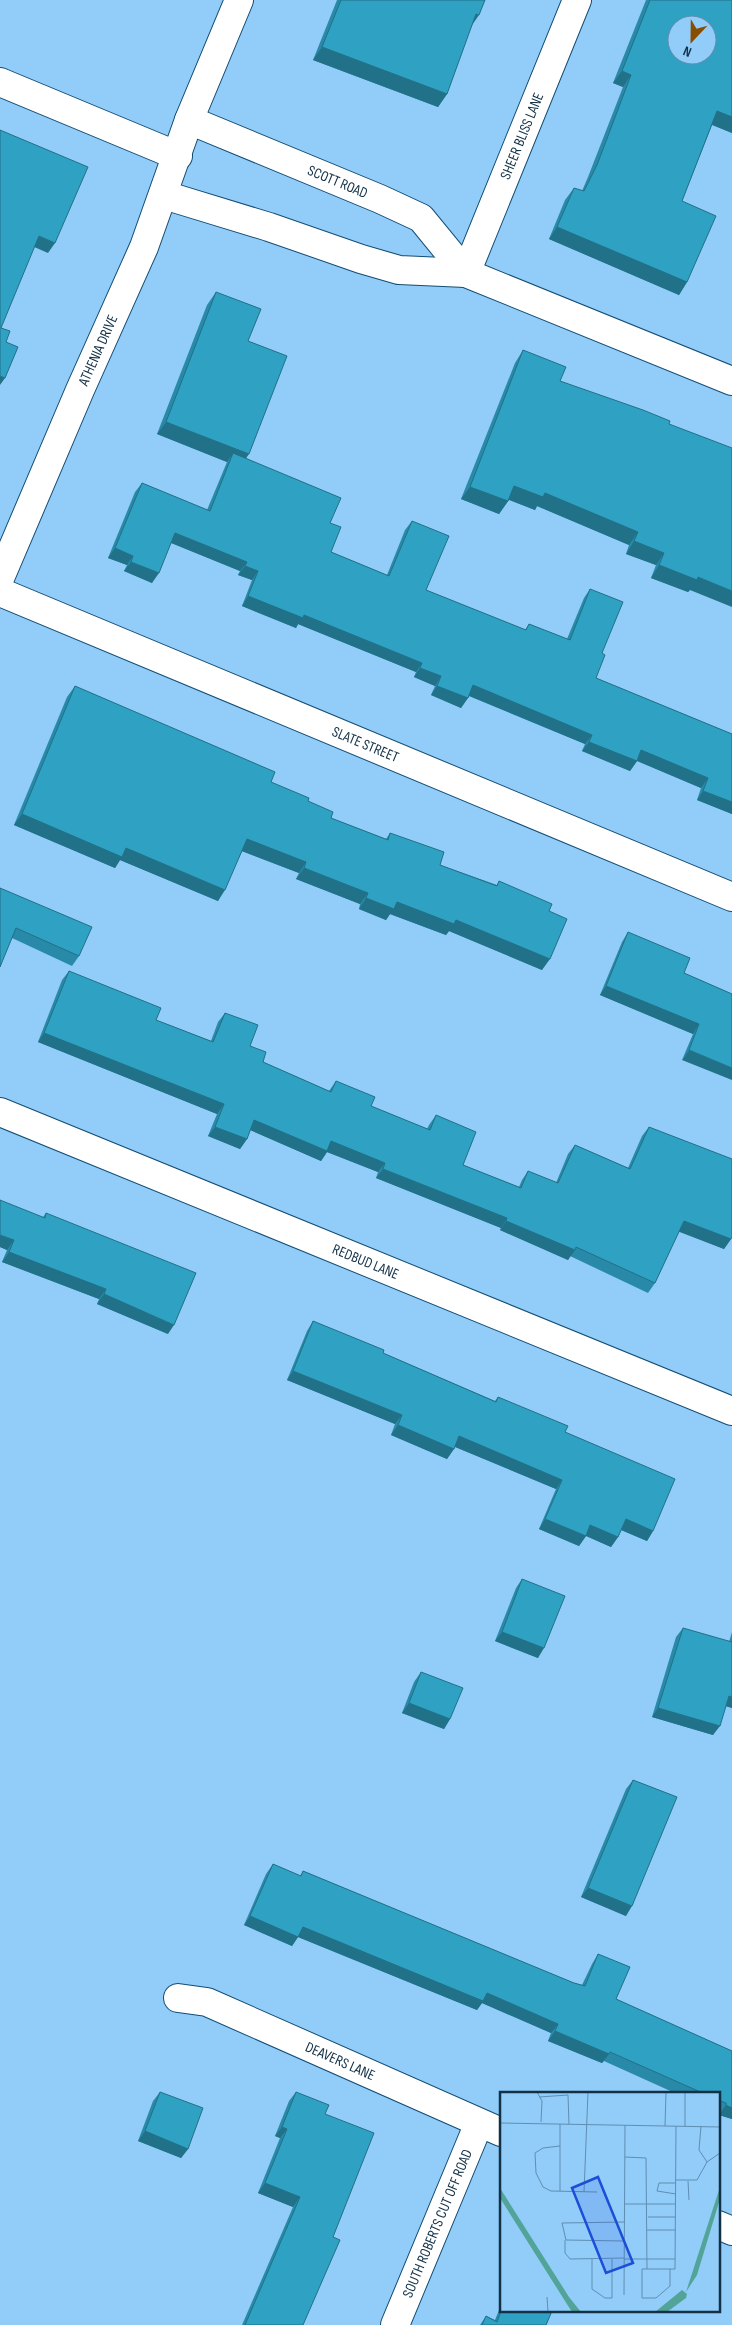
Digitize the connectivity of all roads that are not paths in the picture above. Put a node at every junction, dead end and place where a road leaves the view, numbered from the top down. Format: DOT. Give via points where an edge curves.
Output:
graph roads {
  1 [pos="239,0"];
  2 [pos="577,0"];
  3 [pos="0,82"];
  4 [pos="189,120"];
  5 [pos="178,156"];
  6 [pos="164,195"];
  7 [pos="466,273"];
  8 [pos="732,381"];
  9 [pos="0,578"];
  10 [pos="0,592"];
  11 [pos="732,897"];
  12 [pos="0,1112"];
  13 [pos="732,1411"];
  14 [pos="178,1998"];
  15 [pos="490,2128"];
  16 [pos="720,2226"];
  17 [pos="732,2231"];
  18 [pos="395,2325"];
  1 -- 4 [label="street, ATHENIA DRIVE"];
  2 -- 7 [label="street, SHEER BLISS LANE"];
  3 -- 5 [label="street"];
  4 -- 5 [label="street, ATHENIA DRIVE"];
  4 -- 7 [label="street, SCOTT ROAD" via="421,218"];
  5 -- 6 [label="street, ATHENIA DRIVE"];
  6 -- 7 [label="street, SCOTT ROAD" via="399,270"];
  6 -- 9 [label="street, ATHENIA DRIVE"];
  7 -- 8 [label="street, SCOTT ROAD"];
  10 -- 11 [label="street, SLATE STREET"];
  12 -- 13 [label="street, REDBUD LANE"];
  14 -- 15 [label="street, DEAVERS LANE" via="208,2002"];
  15 -- 18 [label="street, SOUTH ROBERTS CUT OFF ROAD"];
  16 -- 17 [label="street"];
}
